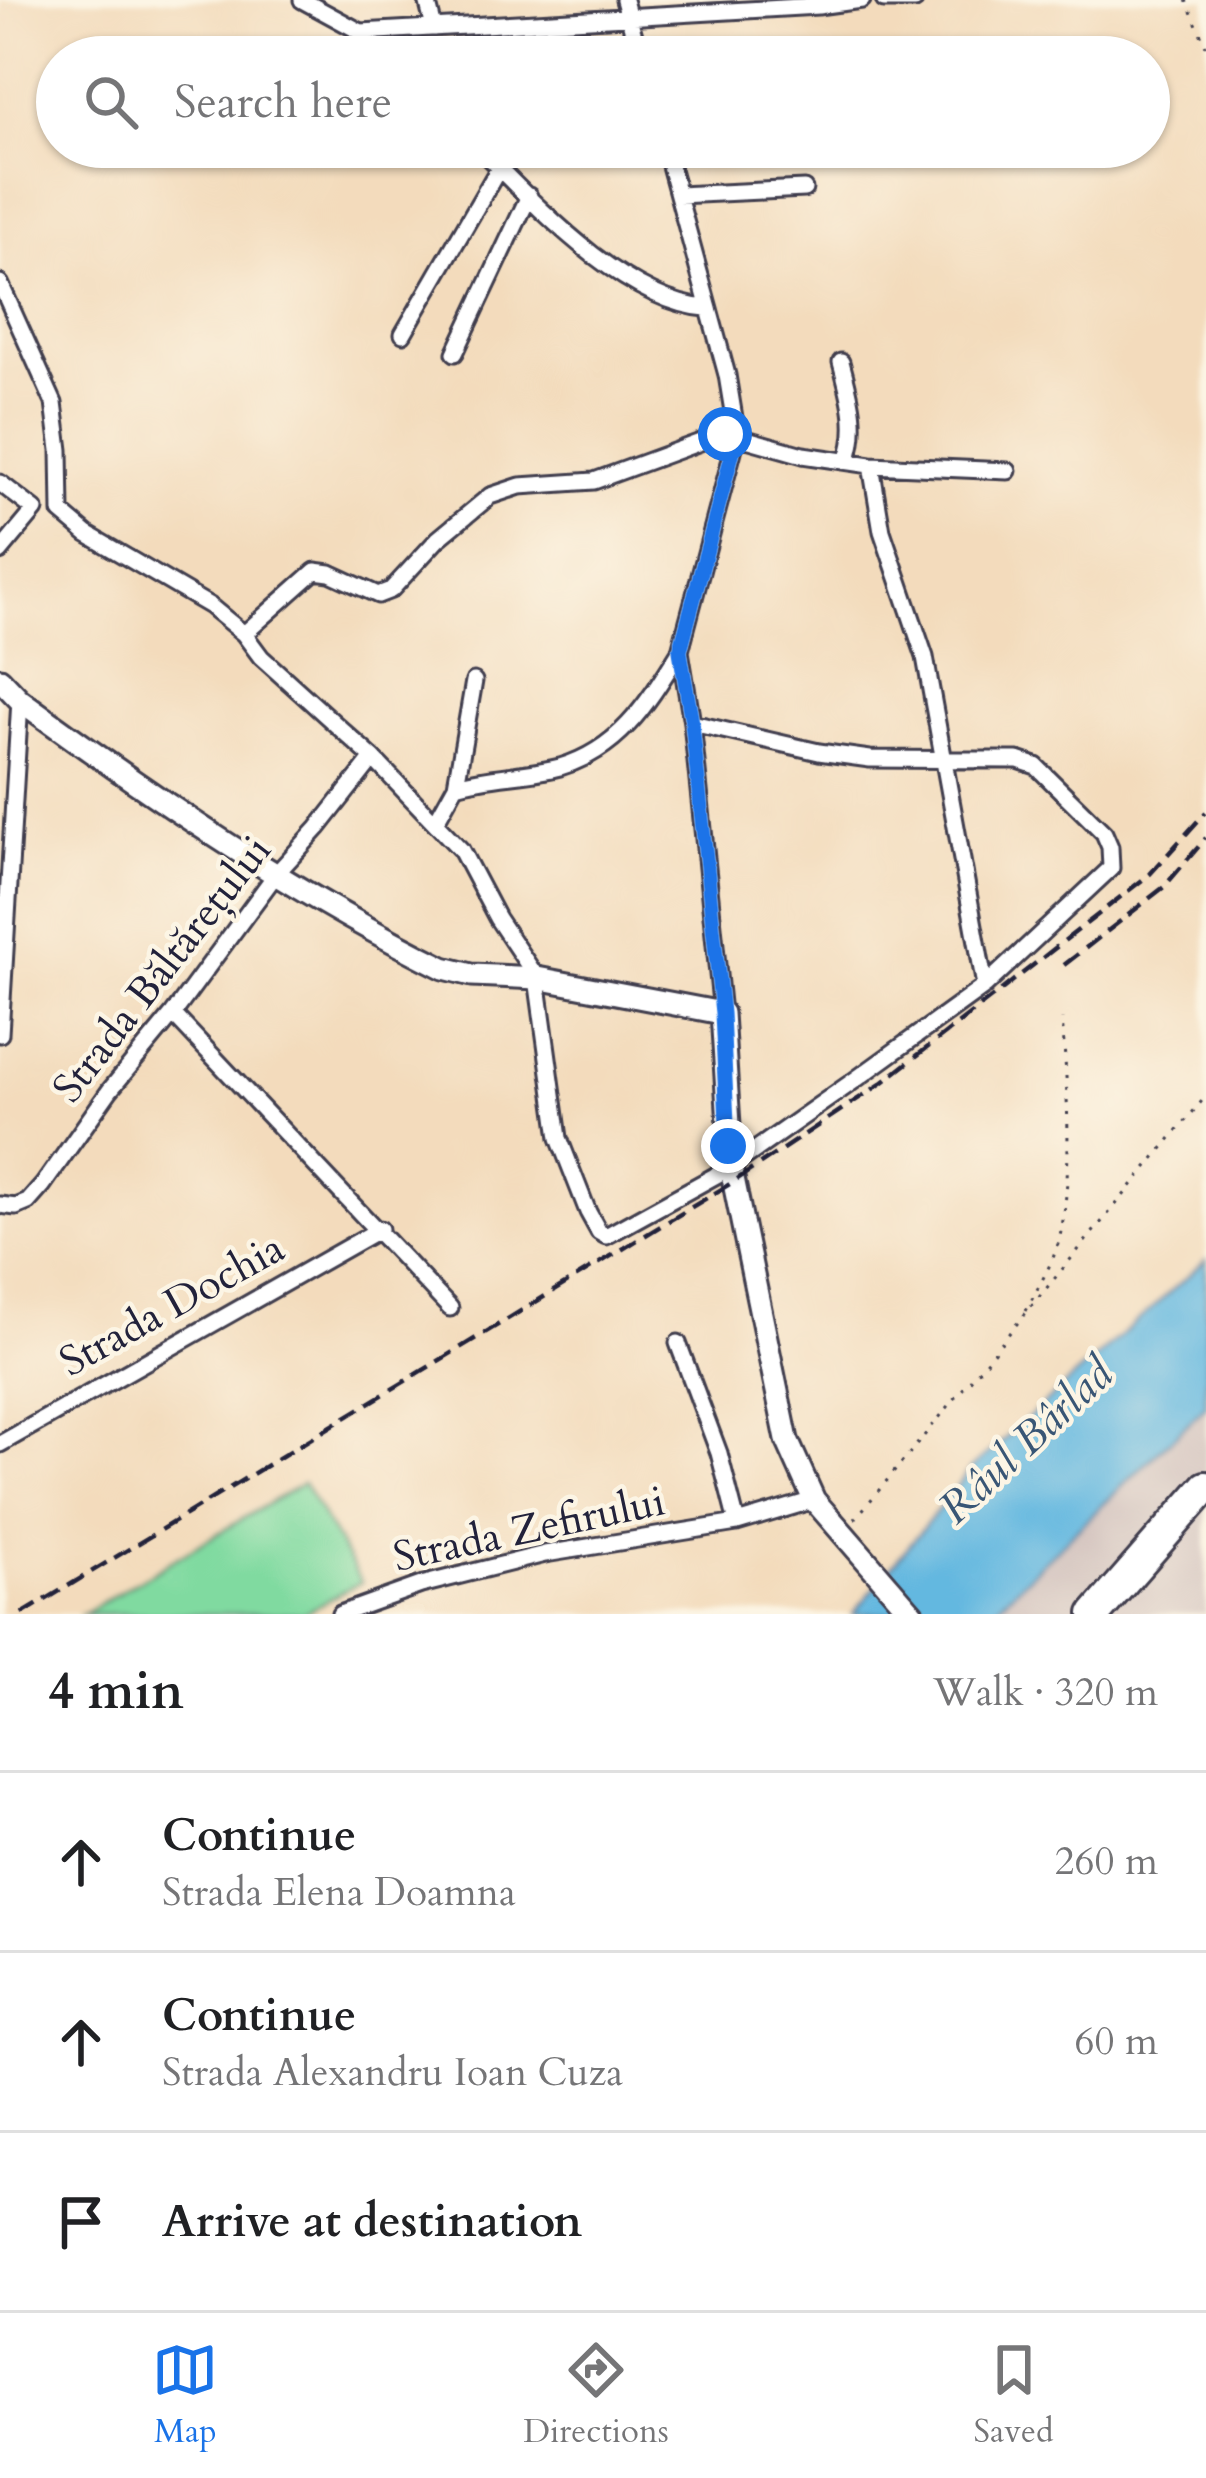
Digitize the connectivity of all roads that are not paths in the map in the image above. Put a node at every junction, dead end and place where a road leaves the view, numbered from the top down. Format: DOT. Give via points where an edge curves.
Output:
graph roads {
  1 [pos="427,0"];
  2 [pos="624,0"];
  3 [pos="862,0"];
  4 [pos="884,0"];
  5 [pos="915,0"];
  6 [pos="307,1"];
  7 [pos="628,18"];
  8 [pos="434,28"];
  9 [pos="362,32"];
  10 [pos="366,36"];
  11 [pos="634,36"];
  12 [pos="499,168"];
  13 [pos="671,168"];
  14 [pos="803,189"];
  15 [pos="678,195"];
  16 [pos="529,196"];
  17 [pos="0,283"];
  18 [pos="706,308"];
  19 [pos="403,334"];
  20 [pos="455,352"];
  21 [pos="841,362"];
  22 [pos="737,436"];
  23 [pos="847,461"];
  24 [pos="871,465"];
  25 [pos="1008,471"];
  26 [pos="0,483"];
  27 [pos="34,510"];
  28 [pos="61,512"];
  29 [pos="0,552"];
  30 [pos="244,634"];
  31 [pos="680,651"];
  32 [pos="0,679"];
  33 [pos="474,681"];
  34 [pos="20,700"];
  35 [pos="692,723"];
  36 [pos="374,758"];
  37 [pos="946,759"];
  38 [pos="456,785"];
  39 [pos="8,805"];
  40 [pos="436,821"];
  41 [pos="276,874"];
  42 [pos="537,978"];
  43 [pos="985,986"];
  44 [pos="722,1013"];
  45 [pos="173,1014"];
  46 [pos="0,1034"];
  47 [pos="731,1167"];
  48 [pos="0,1205"];
  49 [pos="380,1229"];
  50 [pos="450,1309"];
  51 [pos="678,1343"];
  52 [pos="0,1444"];
  53 [pos="1206,1487"];
  54 [pos="814,1500"];
  55 [pos="1206,1508"];
  56 [pos="736,1523"];
  57 [pos="340,1614"];
  58 [pos="914,1614"];
  59 [pos="1095,1614"];
  60 [pos="1114,1614"];
  1 -- 8 [label="street"];
  2 -- 7 [label="street"];
  3 -- 7 [label="street"];
  4 -- 5 [label="street"];
  6 -- 9 [label="street"];
  7 -- 8 [label="street"];
  7 -- 11 [label="street"];
  8 -- 9 [label="street"];
  9 -- 10 [label="street"];
  12 -- 16 [label="street"];
  12 -- 19 [label="street"];
  13 -- 15 [label="street"];
  14 -- 15 [label="street"];
  15 -- 18 [label="street"];
  16 -- 18 [label="street" via="615,271 685,307"];
  16 -- 20 [label="street"];
  17 -- 28 [label="street" via="54,403"];
  18 -- 22 [label="street"];
  21 -- 23 [label="street" via="853,405"];
  22 -- 23 [label="street"];
  22 -- 30 [label="street" via="716,436 594,481 490,496 391,590 378,595 315,571"];
  22 -- 31 [label="street"];
  23 -- 24 [label="street"];
  24 -- 25 [label="street"];
  24 -- 37 [label="street"];
  26 -- 27 [label="street"];
  27 -- 28 [label="street"];
  27 -- 29 [label="street"];
  28 -- 30 [label="street"];
  30 -- 36 [label="street"];
  31 -- 35 [label="street"];
  31 -- 38 [label="street" via="612,743 557,767"];
  32 -- 34 [label="street"];
  33 -- 38 [label="street"];
  34 -- 39 [label="street"];
  34 -- 41 [label="street"];
  35 -- 37 [label="street" via="843,755"];
  35 -- 44 [label="street"];
  36 -- 40 [label="street"];
  36 -- 41 [label="street, Strada Băltărețului"];
  37 -- 43 [label="street"];
  37 -- 43 [label="street" via="1036,766 1110,847 1111,868 1099,882"];
  38 -- 40 [label="street"];
  39 -- 46 [label="street"];
  40 -- 42 [label="street"];
  41 -- 42 [label="street" via="444,968"];
  41 -- 45 [label="street, Strada Băltărețului"];
  42 -- 44 [label="street"];
  42 -- 47 [label="street" via="559,1138 598,1232 614,1234"];
  43 -- 47 [label="street"];
  44 -- 47 [label="street"];
  45 -- 48 [label="street, Strada Băltărețului" via="28,1202"];
  45 -- 49 [label="street"];
  47 -- 54 [label="street" via="781,1415"];
  49 -- 50 [label="street"];
  49 -- 52 [label="street, Strada Dochia"];
  51 -- 56 [label="street"];
  53 -- 59 [label="highway"];
  54 -- 56 [label="street, Strada Zefirului"];
  54 -- 58 [label="street"];
  55 -- 60 [label="street"];
  56 -- 57 [label="street, Strada Zefirului" via="545,1554"];
}
